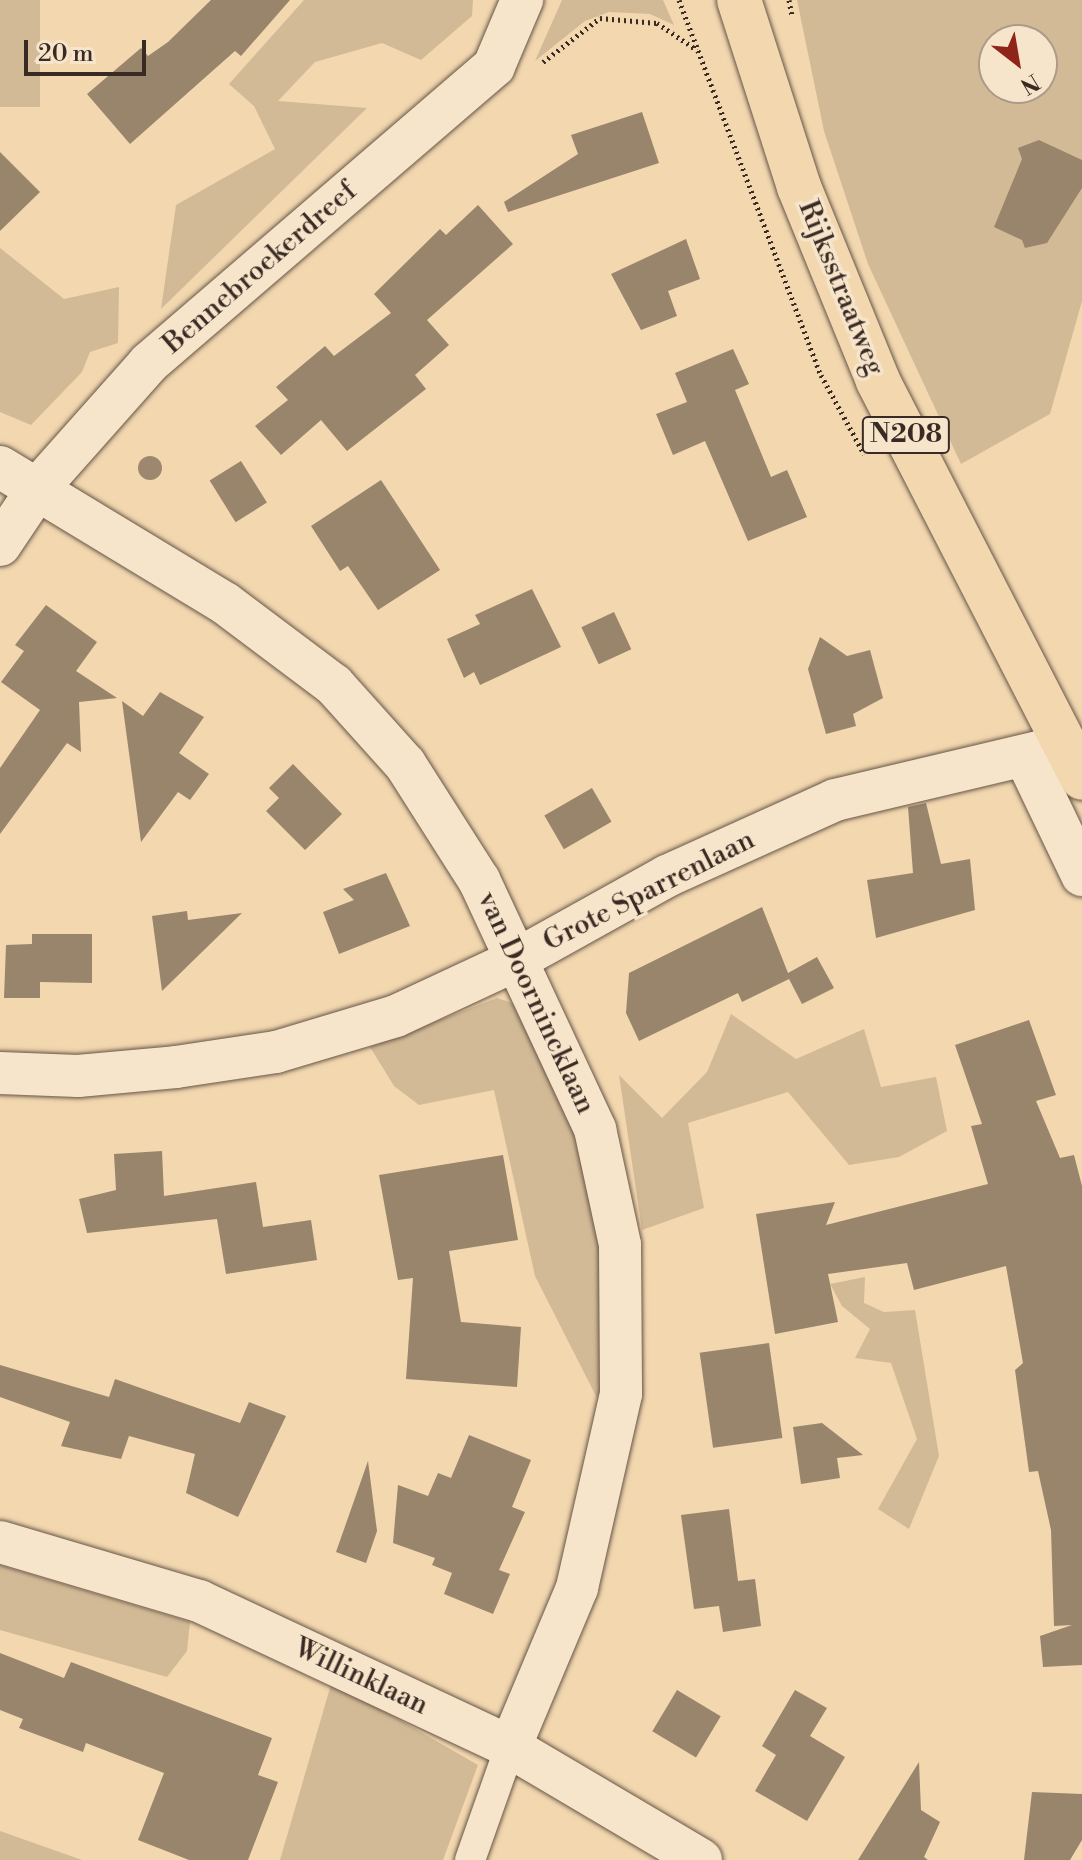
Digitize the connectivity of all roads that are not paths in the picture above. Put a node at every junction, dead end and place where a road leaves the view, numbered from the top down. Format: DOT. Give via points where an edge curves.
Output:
graph roads {
  1 [pos="522,0"];
  2 [pos="739,0"];
  3 [pos="0,467"];
  4 [pos="39,487"];
  5 [pos="0,545"];
  6 [pos="1026,758"];
  7 [pos="1074,761"];
  8 [pos="1082,875"];
  9 [pos="518,959"];
  10 [pos="0,1073"];
  11 [pos="0,1542"];
  12 [pos="510,1747"];
  13 [pos="470,1860"];
  14 [pos="701,1860"];
  1 -- 4 [label="street, Bennebroekerdreef" via="494,66 149,363"];
  2 -- 7 [label="main road, Rijksstraatweg / N208" via="799,187 878,381"];
  3 -- 4 [label="street, van Doornincklaan"];
  4 -- 5 [label="street, Bennebroekerdreef"];
  4 -- 9 [label="street, van Doornincklaan" via="226,604 334,685 405,764 479,880"];
  6 -- 7 [label="street, Grote Sparrenlaan"];
  6 -- 8 [label="street"];
  6 -- 9 [label="street, Grote Sparrenlaan" via="835,800 667,876"];
  9 -- 10 [label="street, Grote Sparrenlaan" via="396,1016 276,1052 78,1076"];
  9 -- 12 [label="street, van Doornincklaan" via="595,1129 620,1245 621,1394 577,1588"];
  11 -- 12 [label="street, Willinklaan" via="199,1601"];
  12 -- 13 [label="street"];
  12 -- 14 [label="street, Willinklaan"];
}
